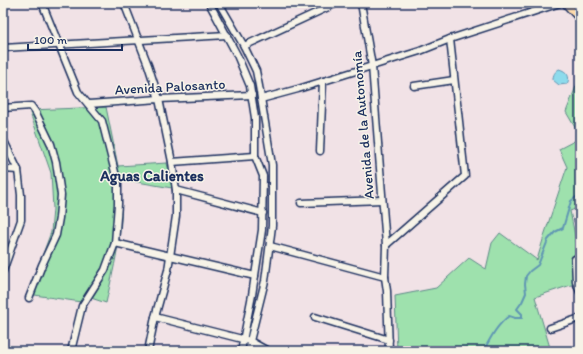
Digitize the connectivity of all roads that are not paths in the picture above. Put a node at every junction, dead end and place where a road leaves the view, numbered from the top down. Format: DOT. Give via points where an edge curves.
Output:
graph roads {
  1 [pos="42,3"];
  2 [pos="124,3"];
  3 [pos="209,3"];
  4 [pos="220,3"];
  5 [pos="337,3"];
  6 [pos="361,3"];
  7 [pos="560,3"];
  8 [pos="566,3"];
  9 [pos="580,18"];
  10 [pos="227,35"];
  11 [pos="450,39"];
  12 [pos="139,40"];
  13 [pos="58,44"];
  14 [pos="244,46"];
  15 [pos="3,48"];
  16 [pos="372,66"];
  17 [pos="454,80"];
  18 [pos="323,81"];
  19 [pos="414,86"];
  20 [pos="252,95"];
  21 [pos="159,99"];
  22 [pos="261,99"];
  23 [pos="89,104"];
  24 [pos="3,108"];
  25 [pos="3,139"];
  26 [pos="320,151"];
  27 [pos="255,156"];
  28 [pos="172,162"];
  29 [pos="3,169"];
  30 [pos="18,170"];
  31 [pos="176,190"];
  32 [pos="382,200"];
  33 [pos="301,203"];
  34 [pos="263,213"];
  35 [pos="115,243"];
  36 [pos="386,245"];
  37 [pos="270,246"];
  38 [pos="170,256"];
  39 [pos="580,257"];
  40 [pos="3,271"];
  41 [pos="255,276"];
  42 [pos="385,277"];
  43 [pos="580,292"];
  44 [pos="29,298"];
  45 [pos="155,317"];
  46 [pos="314,317"];
  47 [pos="580,318"];
  48 [pos="550,328"];
  49 [pos="243,339"];
  50 [pos="389,340"];
  51 [pos="250,341"];
  52 [pos="71,351"];
  53 [pos="148,351"];
  54 [pos="241,351"];
  55 [pos="249,351"];
  56 [pos="268,351"];
  57 [pos="389,351"];
  1 -- 13 [label="street"];
  2 -- 12 [label="street"];
  3 -- 10 [label="street"];
  4 -- 14 [label="street"];
  5 -- 14 [label="street"];
  6 -- 16 [label="street, Avenida de la Autonomía"];
  7 -- 11 [label="street"];
  8 -- 9 [label="main road"];
  10 -- 12 [label="street"];
  10 -- 20 [label="street"];
  11 -- 16 [label="street"];
  11 -- 17 [label="street"];
  12 -- 13 [label="street"];
  12 -- 21 [label="street"];
  13 -- 15 [label="street"];
  13 -- 23 [label="street" via="78,92"];
  14 -- 22 [label="street" via="256,71"];
  16 -- 18 [label="street"];
  16 -- 32 [label="street, Avenida de la Autonomía"];
  17 -- 19 [label="street"];
  17 -- 36 [label="street" via="465,176"];
  18 -- 22 [label="street"];
  18 -- 26 [label="street"];
  20 -- 21 [label="street, Avenida Palosanto"];
  20 -- 27 [label="street"];
  21 -- 23 [label="street, Avenida Palosanto"];
  21 -- 28 [label="street"];
  22 -- 37 [label="street" via="272,165"];
  23 -- 35 [label="street" via="102,121 118,184"];
  24 -- 44 [label="street" via="31,106 36,113 51,144 61,195 56,235"];
  25 -- 30 [label="street"];
  27 -- 28 [label="street"];
  27 -- 34 [label="street" via="263,176"];
  28 -- 31 [label="street"];
  29 -- 30 [label="street"];
  30 -- 40 [label="street" via="21,220"];
  31 -- 34 [label="street"];
  31 -- 38 [label="street" via="176,216"];
  32 -- 33 [label="street"];
  32 -- 36 [label="street, Avenida de la Autonomía"];
  34 -- 41 [label="street"];
  35 -- 38 [label="street"];
  35 -- 52 [label="street" via="105,270 82,306"];
  36 -- 42 [label="street, Avenida de la Autonomía"];
  37 -- 42 [label="street"];
  37 -- 51 [label="street" via="265,282"];
  38 -- 41 [label="street"];
  38 -- 45 [label="street"];
  39 -- 43 [label="street" via="575,259 576,282"];
  41 -- 49 [label="street"];
  42 -- 50 [label="street, Avenida de la Autonomía"];
  45 -- 49 [label="street"];
  45 -- 53 [label="street"];
  46 -- 50 [label="street"];
  47 -- 48 [label="street"];
  49 -- 51 [label="street"];
  49 -- 54 [label="street"];
  50 -- 57 [label="street, Avenida de la Autonomía"];
  51 -- 55 [label="street"];
  51 -- 56 [label="street"];
}
